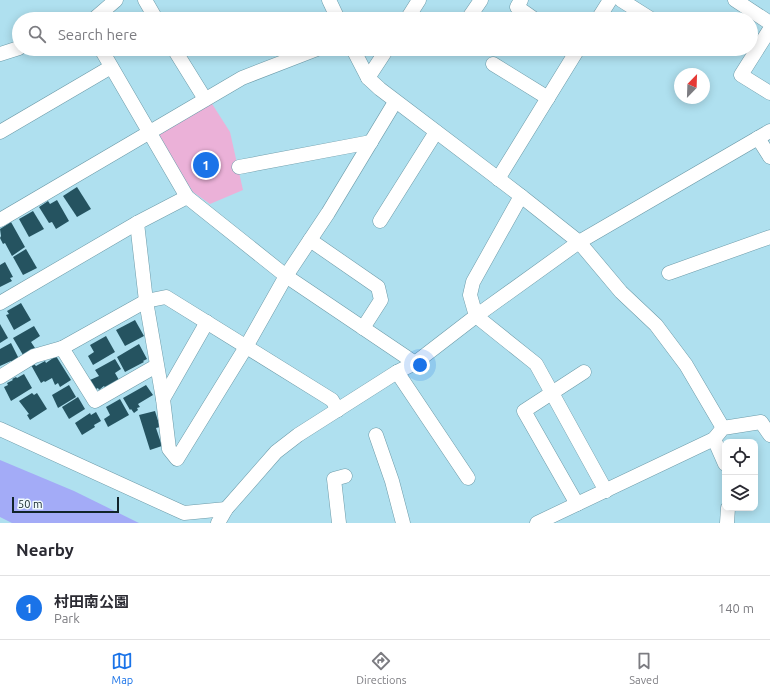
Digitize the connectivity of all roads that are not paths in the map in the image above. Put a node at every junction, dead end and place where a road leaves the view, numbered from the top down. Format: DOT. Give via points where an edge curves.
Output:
graph roads {
  1 [pos="116,0"];
  2 [pos="145,0"];
  3 [pos="329,0"];
  4 [pos="419,0"];
  5 [pos="481,0"];
  6 [pos="610,0"];
  7 [pos="621,0"];
  8 [pos="735,0"];
  9 [pos="514,2"];
  10 [pos="102,12"];
  11 [pos="152,12"];
  12 [pos="335,12"];
  13 [pos="414,12"];
  14 [pos="473,12"];
  15 [pos="526,12"];
  16 [pos="602,12"];
  17 [pos="640,12"];
  18 [pos="753,12"];
  19 [pos="758,15"];
  20 [pos="770,23"];
  21 [pos="770,29"];
  22 [pos="758,48"];
  23 [pos="12,50"];
  24 [pos="0,54"];
  25 [pos="105,56"];
  26 [pos="178,56"];
  27 [pos="299,56"];
  28 [pos="357,56"];
  29 [pos="382,56"];
  30 [pos="574,56"];
  31 [pos="753,56"];
  32 [pos="493,64"];
  33 [pos="112,67"];
  34 [pos="368,78"];
  35 [pos="770,93"];
  36 [pos="548,98"];
  37 [pos="204,100"];
  38 [pos="395,102"];
  39 [pos="0,132"];
  40 [pos="149,132"];
  41 [pos="436,132"];
  42 [pos="764,135"];
  43 [pos="371,142"];
  44 [pos="770,157"];
  45 [pos="239,168"];
  46 [pos="498,179"];
  47 [pos="521,196"];
  48 [pos="186,197"];
  49 [pos="0,220"];
  50 [pos="380,221"];
  51 [pos="137,223"];
  52 [pos="770,237"];
  53 [pos="310,240"];
  54 [pos="579,242"];
  55 [pos="669,273"];
  56 [pos="286,276"];
  57 [pos="146,301"];
  58 [pos="0,303"];
  59 [pos="476,316"];
  60 [pos="207,322"];
  61 [pos="363,328"];
  62 [pos="246,347"];
  63 [pos="62,348"];
  64 [pos="415,364"];
  65 [pos="156,366"];
  66 [pos="397,372"];
  67 [pos="584,372"];
  68 [pos="0,377"];
  69 [pos="552,393"];
  70 [pos="163,399"];
  71 [pos="338,410"];
  72 [pos="0,429"];
  73 [pos="719,434"];
  74 [pos="376,435"];
  75 [pos="770,435"];
  76 [pos="722,449"];
  77 [pos="345,476"];
  78 [pos="468,478"];
  79 [pos="606,491"];
  80 [pos="577,504"];
  81 [pos="226,509"];
  82 [pos="728,511"];
  83 [pos="218,523"];
  84 [pos="339,523"];
  85 [pos="404,523"];
  86 [pos="537,523"];
  87 [pos="727,523"];
  1 -- 10 [label="street"];
  2 -- 11 [label="street"];
  3 -- 12 [label="street"];
  4 -- 13 [label="street"];
  5 -- 14 [label="street"];
  6 -- 16 [label="street"];
  7 -- 17 [label="street"];
  8 -- 18 [label="street"];
  9 -- 15 [label="street"];
  19 -- 20 [label="street"];
  21 -- 22 [label="street"];
  23 -- 24 [label="street"];
  25 -- 33 [label="street"];
  26 -- 37 [label="street"];
  27 -- 37 [label="street" via="242,78"];
  28 -- 34 [label="street"];
  29 -- 34 [label="street"];
  30 -- 36 [label="street"];
  31 -- 35 [label="street" via="741,75"];
  32 -- 36 [label="street"];
  33 -- 39 [label="street"];
  33 -- 40 [label="street"];
  34 -- 38 [label="street"];
  36 -- 46 [label="street"];
  37 -- 40 [label="street"];
  38 -- 41 [label="street"];
  38 -- 43 [label="street"];
  40 -- 48 [label="street"];
  40 -- 49 [label="street"];
  41 -- 46 [label="street"];
  41 -- 50 [label="street"];
  42 -- 44 [label="street"];
  42 -- 54 [label="street"];
  43 -- 45 [label="street"];
  43 -- 53 [label="street"];
  46 -- 47 [label="street"];
  47 -- 54 [label="street"];
  47 -- 59 [label="street" via="473,282 470,295"];
  48 -- 51 [label="street"];
  48 -- 56 [label="street"];
  51 -- 57 [label="street"];
  51 -- 58 [label="street"];
  52 -- 55 [label="street"];
  53 -- 56 [label="street"];
  53 -- 61 [label="street" via="378,287 380,300"];
  54 -- 59 [label="street"];
  54 -- 73 [label="street" via="621,292 656,325 686,365"];
  56 -- 61 [label="street"];
  56 -- 62 [label="street"];
  57 -- 60 [label="street" via="166,297"];
  57 -- 63 [label="street"];
  57 -- 65 [label="street"];
  59 -- 64 [label="street"];
  59 -- 69 [label="street" via="536,364"];
  60 -- 62 [label="street"];
  60 -- 70 [label="street"];
  61 -- 64 [label="street"];
  62 -- 70 [label="street" via="177,460 169,449"];
  62 -- 71 [label="street" via="332,400"];
  63 -- 65 [label="street" via="95,401"];
  63 -- 68 [label="street" via="34,356"];
  64 -- 66 [label="street"];
  65 -- 70 [label="street"];
  66 -- 71 [label="street"];
  66 -- 78 [label="street"];
  67 -- 69 [label="street"];
  69 -- 79 [label="street"];
  69 -- 80 [label="street" via="524,411"];
  71 -- 81 [label="street" via="276,452"];
  72 -- 81 [label="street" via="184,513"];
  73 -- 75 [label="street" via="762,422"];
  73 -- 76 [label="street"];
  73 -- 79 [label="street"];
  74 -- 85 [label="street"];
  77 -- 84 [label="street" via="334,479"];
  79 -- 80 [label="street"];
  80 -- 86 [label="street"];
  81 -- 83 [label="street"];
  82 -- 87 [label="street"];
}
